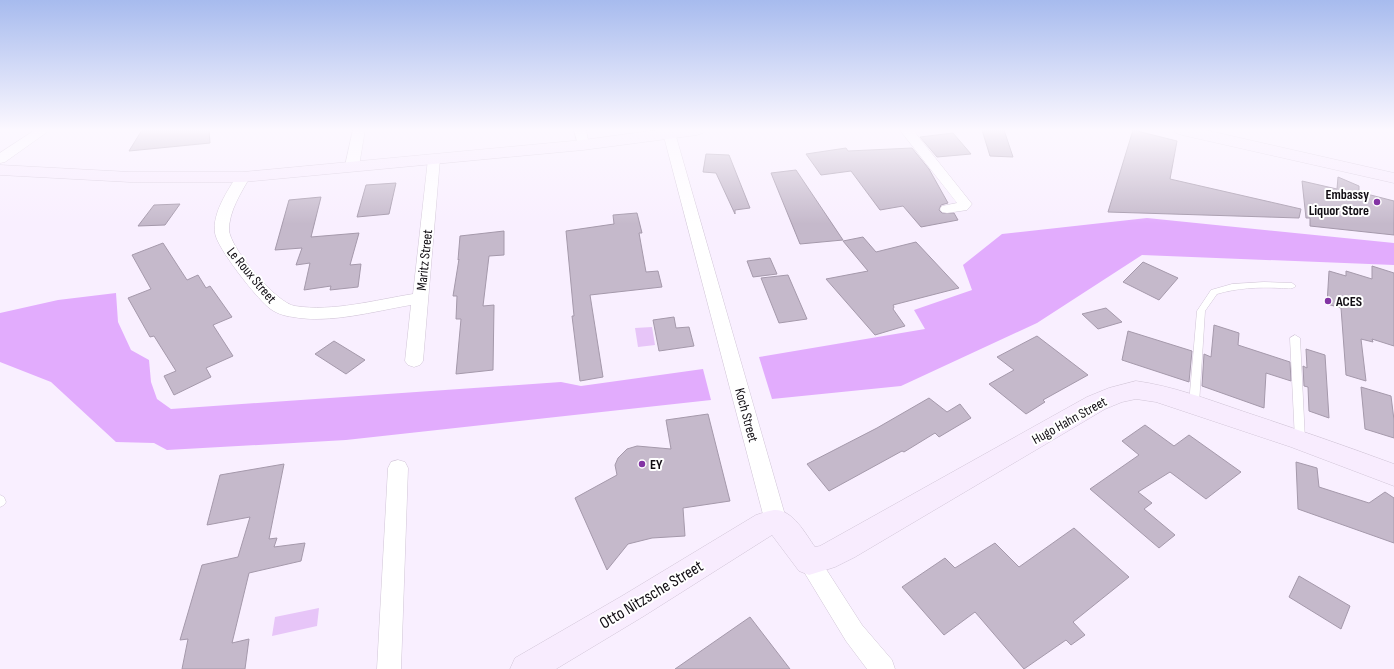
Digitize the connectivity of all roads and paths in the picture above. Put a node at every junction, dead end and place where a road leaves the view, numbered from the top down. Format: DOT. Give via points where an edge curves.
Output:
graph roads {
  1 [pos="353,161"];
  2 [pos="408,161"];
  3 [pos="434,161"];
  4 [pos="678,161"];
  5 [pos="931,161"];
  6 [pos="1320,161"];
  7 [pos="352,166"];
  8 [pos="0,170"];
  9 [pos="243,177"];
  10 [pos="1394,178"];
  11 [pos="947,209"];
  12 [pos="1292,286"];
  13 [pos="420,298"];
  14 [pos="1295,338"];
  15 [pos="414,361"];
  16 [pos="1194,404"];
  17 [pos="1300,440"];
  18 [pos="398,468"];
  19 [pos="1394,475"];
  20 [pos="776,522"];
  21 [pos="809,562"];
  22 [pos="389,669"];
  23 [pos="526,669"];
  24 [pos="883,669"];
  1 -- 7 [label="street"];
  2 -- 7 [label="street"];
  3 -- 13 [label="street, Maritz Street"];
  4 -- 20 [label="street, Koch Street"];
  5 -- 11 [label="street" via="965,204 962,207"];
  6 -- 10 [label="street"];
  7 -- 9 [label="street"];
  8 -- 9 [label="street" via="130,177"];
  9 -- 13 [label="street, Le Roux Street" via="229,204 223,221 222,235 253,280 280,308 293,312 331,312"];
  12 -- 16 [label="lane" via="1232,287 1214,292 1201,310"];
  13 -- 15 [label="street, Maritz Street"];
  14 -- 17 [label="lane"];
  16 -- 17 [label="street, Hugo Hahn Street"];
  16 -- 21 [label="street, Hugo Hahn Street" via="1136,390 1117,394 1096,403 845,548 825,558"];
  17 -- 19 [label="street, Hugo Hahn Street"];
  18 -- 22 [label="street"];
  20 -- 21 [label="street, Koch Street" via="785,529"];
  20 -- 23 [label="street, Otto Nitzsche Street" via="766,524"];
  21 -- 24 [label="street, Koch Street" via="854,633"];
}
